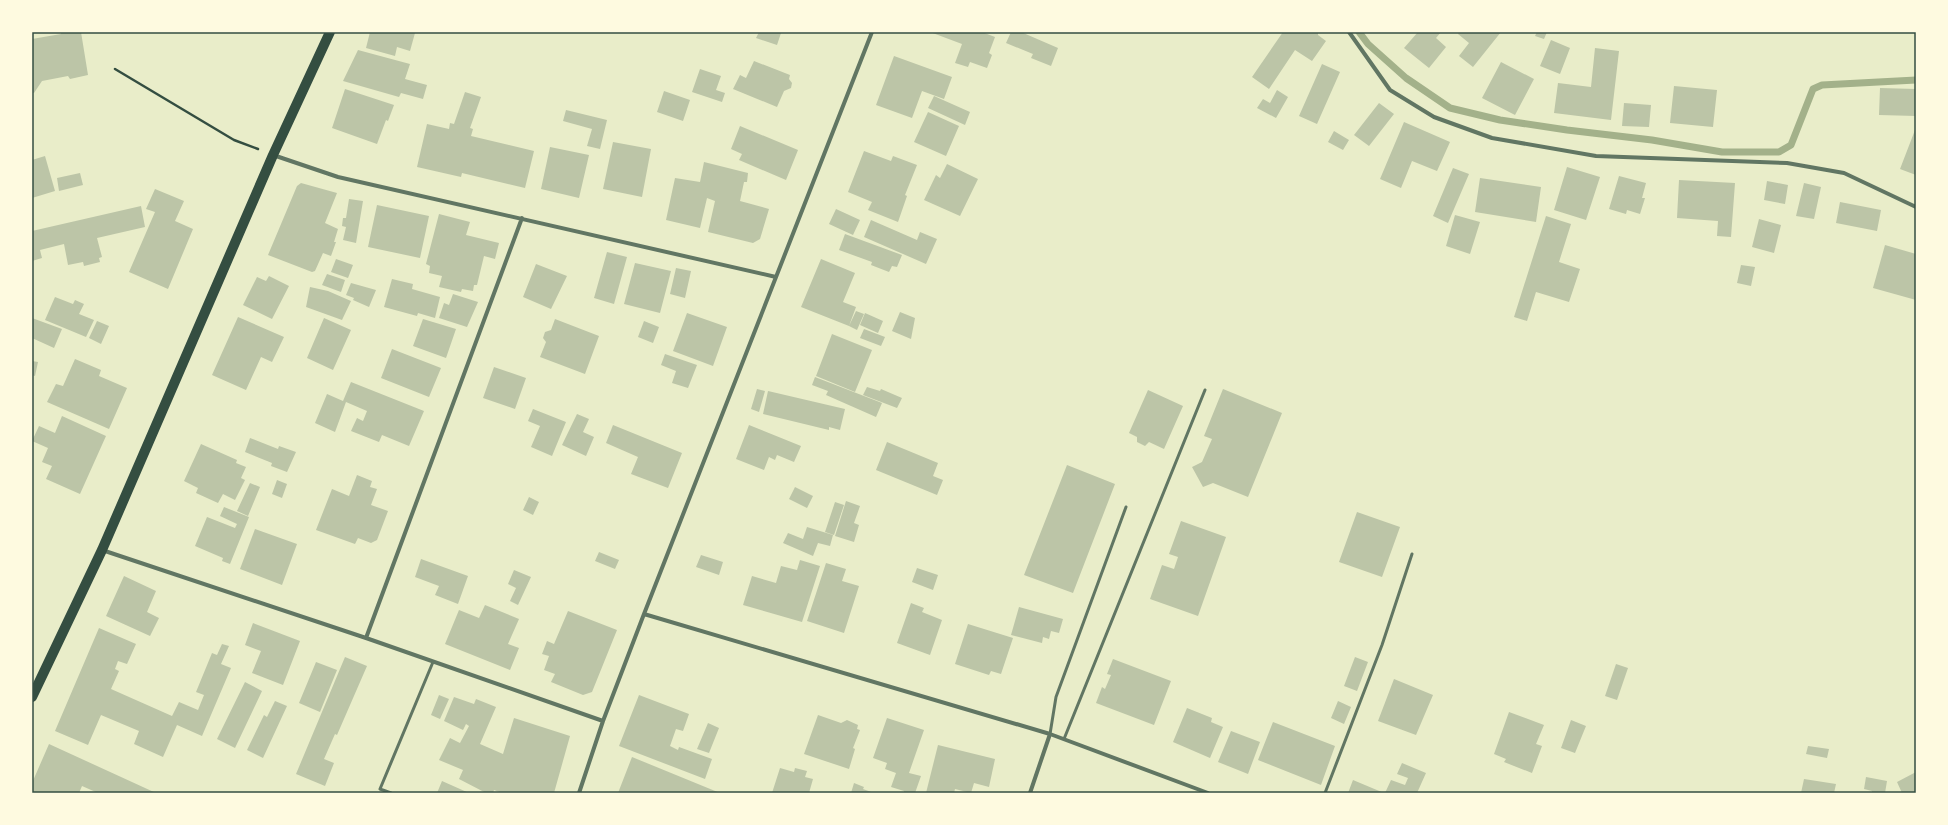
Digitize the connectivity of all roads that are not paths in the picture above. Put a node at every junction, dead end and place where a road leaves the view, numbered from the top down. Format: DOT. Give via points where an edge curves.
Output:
graph roads {
  1 [pos="330,32"];
  2 [pos="872,32"];
  3 [pos="1349,32"];
  4 [pos="273,155"];
  5 [pos="1916,207"];
  6 [pos="522,218"];
  7 [pos="776,277"];
  8 [pos="1205,390"];
  9 [pos="1126,507"];
  10 [pos="102,550"];
  11 [pos="1412,554"];
  12 [pos="644,614"];
  13 [pos="366,638"];
  14 [pos="433,662"];
  15 [pos="32,697"];
  16 [pos="603,721"];
  17 [pos="1050,734"];
  18 [pos="1064,739"];
  19 [pos="391,793"];
  20 [pos="579,793"];
  21 [pos="1030,793"];
  22 [pos="1208,793"];
  23 [pos="1325,793"];
  1 -- 4 [label="main road"];
  2 -- 7 [label="street"];
  3 -- 5 [label="street" via="1390,90 1434,117 1492,138 1596,156 1786,163 1844,172"];
  4 -- 6 [label="street" via="338,177"];
  4 -- 10 [label="main road"];
  6 -- 7 [label="street"];
  6 -- 13 [label="street"];
  7 -- 12 [label="street"];
  8 -- 18 [label="lane"];
  9 -- 17 [label="lane" via="1056,697"];
  10 -- 13 [label="street"];
  10 -- 15 [label="main road"];
  11 -- 23 [label="lane" via="1382,645"];
  12 -- 16 [label="street"];
  12 -- 17 [label="street"];
  13 -- 14 [label="street"];
  14 -- 16 [label="street"];
  14 -- 19 [label="lane" via="380,789"];
  16 -- 20 [label="street"];
  17 -- 18 [label="street"];
  17 -- 21 [label="street"];
  18 -- 22 [label="street"];
}
